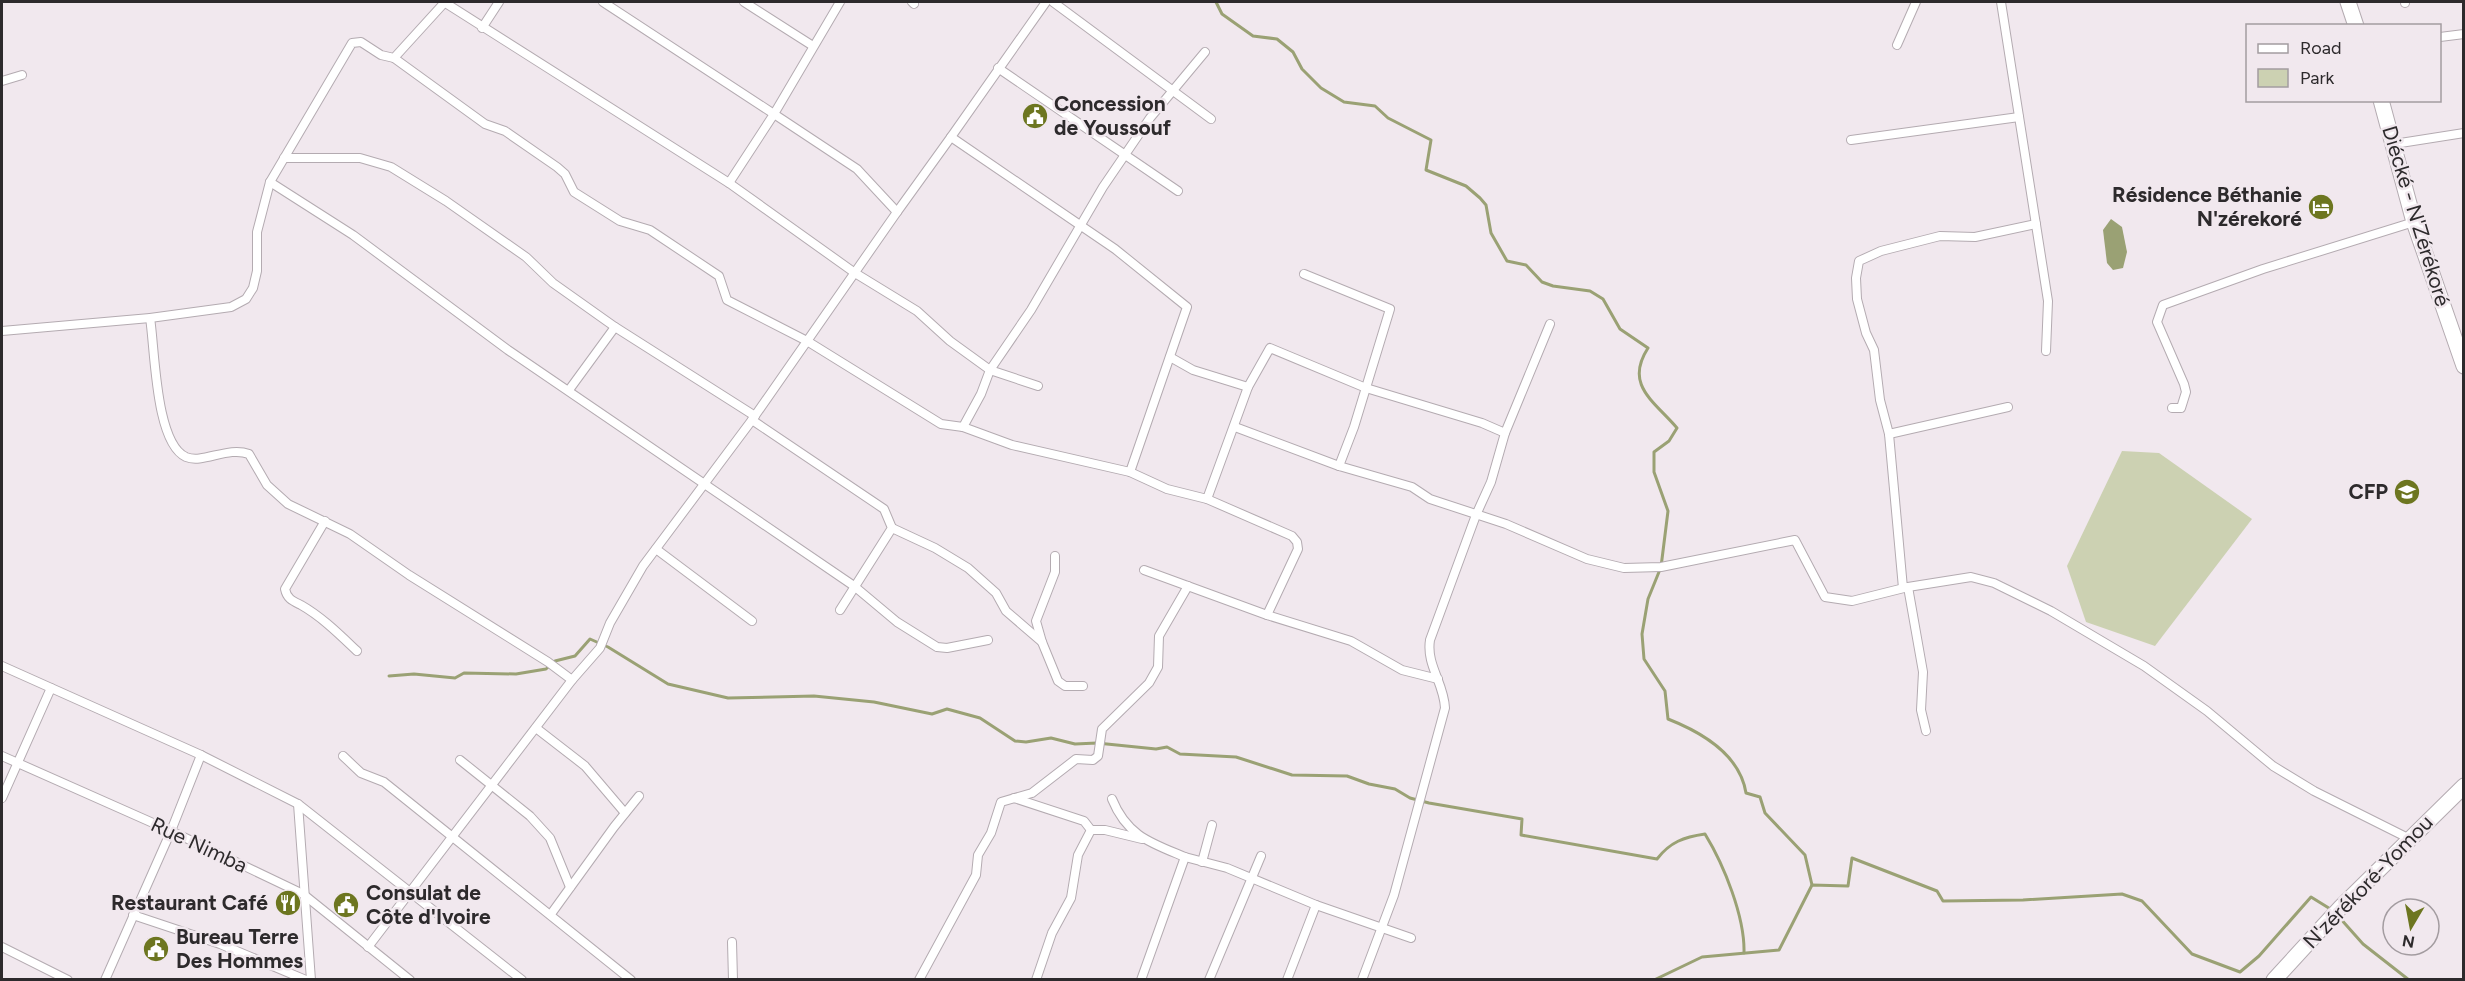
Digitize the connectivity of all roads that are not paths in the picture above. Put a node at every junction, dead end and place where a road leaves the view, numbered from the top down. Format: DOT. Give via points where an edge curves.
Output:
graph roads {
  1 [pos="445,2"];
  2 [pos="499,2"];
  3 [pos="603,2"];
  4 [pos="744,2"];
  5 [pos="840,2"];
  6 [pos="1046,2"];
  7 [pos="1053,2"];
  8 [pos="1916,2"];
  9 [pos="2001,2"];
  10 [pos="2348,2"];
  11 [pos="2355,24"];
  12 [pos="482,28"];
  13 [pos="2463,34"];
  14 [pos="2441,37"];
  15 [pos="1897,45"];
  16 [pos="813,46"];
  17 [pos="1205,52"];
  18 [pos="394,58"];
  19 [pos="998,68"];
  20 [pos="22,75"];
  21 [pos="2,81"];
  22 [pos="1172,91"];
  23 [pos="2382,102"];
  24 [pos="774,114"];
  25 [pos="2019,117"];
  26 [pos="1211,118"];
  27 [pos="2463,133"];
  28 [pos="951,137"];
  29 [pos="1851,140"];
  30 [pos="2394,144"];
  31 [pos="1124,156"];
  32 [pos="284,158"];
  33 [pos="270,182"];
  34 [pos="729,183"];
  35 [pos="1178,191"];
  36 [pos="897,212"];
  37 [pos="2414,222"];
  38 [pos="2036,224"];
  39 [pos="1079,225"];
  40 [pos="855,273"];
  41 [pos="1304,274"];
  42 [pos="150,318"];
  43 [pos="1550,324"];
  44 [pos="615,327"];
  45 [pos="2,331"];
  46 [pos="807,341"];
  47 [pos="2046,351"];
  48 [pos="1170,357"];
  49 [pos="2463,366"];
  50 [pos="990,370"];
  51 [pos="1038,386"];
  52 [pos="1248,387"];
  53 [pos="1366,388"];
  54 [pos="569,390"];
  55 [pos="2008,407"];
  56 [pos="2172,408"];
  57 [pos="754,418"];
  58 [pos="963,427"];
  59 [pos="1235,427"];
  60 [pos="1504,433"];
  61 [pos="1889,434"];
  62 [pos="1340,466"];
  63 [pos="1130,472"];
  64 [pos="704,486"];
  65 [pos="1207,500"];
  66 [pos="1476,515"];
  67 [pos="325,521"];
  68 [pos="892,528"];
  69 [pos="656,549"];
  70 [pos="1055,556"];
  71 [pos="1144,570"];
  72 [pos="854,586"];
  73 [pos="1188,586"];
  74 [pos="1906,587"];
  75 [pos="840,610"];
  76 [pos="1267,615"];
  77 [pos="752,621"];
  78 [pos="988,640"];
  79 [pos="1042,642"];
  80 [pos="357,651"];
  81 [pos="2,666"];
  82 [pos="1438,679"];
  83 [pos="572,680"];
  84 [pos="1083,686"];
  85 [pos="51,688"];
  86 [pos="536,728"];
  87 [pos="1926,731"];
  88 [pos="201,755"];
  89 [pos="2,756"];
  90 [pos="343,756"];
  91 [pos="460,760"];
  92 [pos="17,764"];
  93 [pos="493,785"];
  94 [pos="2463,786"];
  95 [pos="639,796"];
  96 [pos="2,798"];
  97 [pos="1013,798"];
  98 [pos="1112,799"];
  99 [pos="298,804"];
  100 [pos="625,813"];
  101 [pos="1212,825"];
  102 [pos="1091,830"];
  103 [pos="171,831"];
  104 [pos="453,837"];
  105 [pos="1142,839"];
  106 [pos="2410,839"];
  107 [pos="1261,856"];
  108 [pos="1185,857"];
  109 [pos="1202,862"];
  110 [pos="1251,879"];
  111 [pos="570,887"];
  112 [pos="412,892"];
  113 [pos="303,894"];
  114 [pos="1316,905"];
  115 [pos="551,914"];
  116 [pos="133,915"];
  117 [pos="1382,927"];
  118 [pos="1411,938"];
  119 [pos="732,942"];
  120 [pos="368,946"];
  121 [pos="2,947"];
  122 [pos="68,980"];
  123 [pos="105,980"];
  124 [pos="306,980"];
  125 [pos="311,980"];
  126 [pos="410,980"];
  127 [pos="522,980"];
  128 [pos="631,980"];
  129 [pos="733,980"];
  130 [pos="919,980"];
  131 [pos="1036,980"];
  132 [pos="1141,980"];
  133 [pos="1209,980"];
  134 [pos="1287,980"];
  135 [pos="1362,980"];
  136 [pos="2274,980"];
  1 -- 12 [label="street"];
  1 -- 18 [label="street"];
  2 -- 12 [label="street"];
  3 -- 24 [label="street"];
  4 -- 16 [label="street"];
  5 -- 16 [label="street"];
  6 -- 19 [label="street"];
  7 -- 22 [label="street"];
  8 -- 15 [label="street"];
  9 -- 25 [label="street"];
  10 -- 11 [label="highway"];
  12 -- 34 [label="street"];
  13 -- 14 [label="street"];
  16 -- 24 [label="street"];
  17 -- 22 [label="street"];
  18 -- 32 [label="street" via="361,42 352,43"];
  18 -- 46 [label="street" via="484,124 505,131 557,167 574,192 620,221 650,230 719,276 726,300"];
  19 -- 28 [label="street"];
  19 -- 31 [label="street"];
  20 -- 21 [label="street"];
  22 -- 26 [label="street"];
  22 -- 31 [label="street"];
  23 -- 30 [label="highway, Diécké - N'Zérékoré"];
  24 -- 34 [label="street"];
  24 -- 36 [label="street" via="857,169"];
  25 -- 29 [label="street"];
  25 -- 38 [label="street"];
  27 -- 30 [label="street"];
  28 -- 36 [label="street"];
  28 -- 39 [label="street"];
  30 -- 37 [label="highway, Diécké - N'Zérékoré"];
  31 -- 35 [label="street"];
  31 -- 39 [label="street"];
  32 -- 33 [label="street"];
  32 -- 44 [label="street" via="360,158 391,167 526,257 553,283"];
  33 -- 42 [label="street" via="257,232 257,271 246,299 231,308"];
  33 -- 54 [label="street" via="353,235 508,350"];
  34 -- 40 [label="street"];
  36 -- 40 [label="street"];
  37 -- 49 [label="highway, Diécké - N'Zérékoré"];
  37 -- 56 [label="street" via="2163,305 2157,322 2186,392 2181,408"];
  38 -- 47 [label="street" via="2048,301"];
  38 -- 61 [label="street" via="1975,237 1940,236 1881,251 1859,261 1857,298 1874,351"];
  39 -- 48 [label="street" via="1187,307"];
  39 -- 50 [label="street" via="1031,310"];
  40 -- 46 [label="street"];
  40 -- 50 [label="street" via="917,311 932,327"];
  41 -- 53 [label="street" via="1390,309"];
  42 -- 45 [label="street"];
  42 -- 67 [label="street" via="163,414 176,449 196,459 239,451 249,454 275,494"];
  43 -- 60 [label="street"];
  44 -- 54 [label="street"];
  44 -- 57 [label="street"];
  46 -- 57 [label="street"];
  46 -- 58 [label="street" via="941,424"];
  48 -- 52 [label="street" via="1192,370"];
  48 -- 63 [label="street"];
  50 -- 51 [label="street"];
  50 -- 58 [label="street"];
  52 -- 53 [label="street" via="1270,348"];
  52 -- 59 [label="street"];
  53 -- 60 [label="street"];
  53 -- 62 [label="street"];
  54 -- 64 [label="street"];
  55 -- 61 [label="street"];
  57 -- 64 [label="street"];
  57 -- 68 [label="street" via="884,508"];
  58 -- 63 [label="street" via="1012,445"];
  59 -- 62 [label="street"];
  59 -- 65 [label="street"];
  60 -- 66 [label="street" via="1491,482"];
  61 -- 74 [label="street"];
  62 -- 66 [label="street" via="1412,487 1430,499"];
  63 -- 65 [label="street" via="1167,489"];
  64 -- 69 [label="street"];
  64 -- 72 [label="street"];
  65 -- 76 [label="street" via="1292,536 1297,542 1298,549"];
  66 -- 74 [label="street" via="1587,559 1624,568 1661,567 1795,540 1825,597 1852,601"];
  66 -- 82 [label="street" via="1430,640 1429,660"];
  67 -- 80 [label="street" via="285,589 286,594 315,613"];
  67 -- 83 [label="street"];
  68 -- 72 [label="street"];
  68 -- 79 [label="street" via="968,568 996,593 1006,611"];
  69 -- 77 [label="street"];
  69 -- 83 [label="street" via="600,648"];
  70 -- 79 [label="street" via="1055,572 1036,621"];
  71 -- 73 [label="street"];
  72 -- 75 [label="street"];
  72 -- 78 [label="street" via="897,622 938,647"];
  73 -- 76 [label="street"];
  73 -- 97 [label="street" via="1159,636 1158,667 1149,683 1102,729 1098,756 1092,760 1076,759 1032,793"];
  74 -- 87 [label="street" via="1923,672 1921,710"];
  74 -- 106 [label="street" via="1971,577 2051,610 2144,666 2207,711 2273,766"];
  76 -- 82 [label="street" via="1351,641 1402,670"];
  79 -- 84 [label="street" via="1058,681 1065,686"];
  81 -- 85 [label="street"];
  82 -- 117 [label="street" via="1445,708"];
  83 -- 86 [label="street"];
  85 -- 88 [label="street"];
  85 -- 92 [label="street"];
  86 -- 93 [label="street"];
  86 -- 100 [label="street" via="585,766"];
  88 -- 99 [label="street"];
  88 -- 103 [label="street"];
  89 -- 92 [label="street, Rue Nimba"];
  90 -- 104 [label="street" via="362,773 384,782"];
  91 -- 93 [label="street"];
  92 -- 96 [label="street"];
  92 -- 103 [label="street, Rue Nimba"];
  93 -- 104 [label="street"];
  93 -- 111 [label="street" via="550,838"];
  94 -- 106 [label="highway, N'zérékoré-Yomou"];
  95 -- 100 [label="street"];
  97 -- 102 [label="street" via="1084,821"];
  97 -- 130 [label="street" via="1001,802 991,833 978,855 976,875"];
  98 -- 105 [label="street" via="1120,818"];
  99 -- 112 [label="street"];
  99 -- 113 [label="street"];
  100 -- 111 [label="street"];
  101 -- 109 [label="street"];
  102 -- 105 [label="street"];
  102 -- 131 [label="street" via="1078,855 1071,898 1052,933"];
  103 -- 113 [label="street, Rue Nimba"];
  103 -- 116 [label="street"];
  104 -- 112 [label="street"];
  104 -- 115 [label="street"];
  105 -- 108 [label="street"];
  106 -- 136 [label="highway, N'zérékoré-Yomou"];
  107 -- 110 [label="street"];
  108 -- 109 [label="street"];
  108 -- 132 [label="street"];
  109 -- 110 [label="street"];
  110 -- 114 [label="street"];
  110 -- 133 [label="street"];
  111 -- 115 [label="street"];
  112 -- 120 [label="street"];
  112 -- 127 [label="street"];
  113 -- 120 [label="street, Rue Nimba"];
  113 -- 125 [label="street"];
  114 -- 117 [label="street"];
  114 -- 134 [label="street"];
  115 -- 128 [label="street"];
  116 -- 123 [label="street"];
  116 -- 124 [label="street" via="220,944"];
  117 -- 118 [label="street"];
  117 -- 135 [label="street"];
  119 -- 129 [label="street"];
  120 -- 126 [label="street, Rue Nimba"];
  121 -- 122 [label="street"];
}
